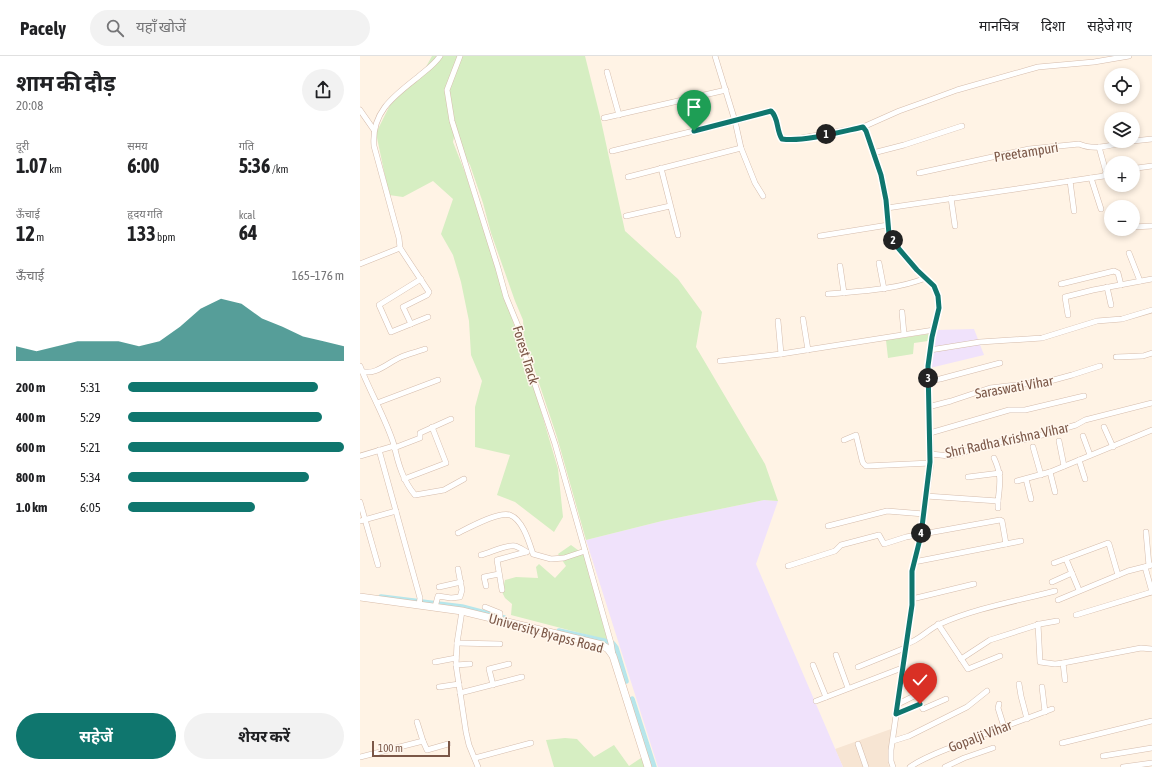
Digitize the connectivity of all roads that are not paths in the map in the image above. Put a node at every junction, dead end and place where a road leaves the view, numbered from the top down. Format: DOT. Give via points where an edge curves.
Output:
graph roads {
  1 [pos="440,56"];
  2 [pos="460,56"];
  3 [pos="715,56"];
  4 [pos="1129,56"];
  5 [pos="607,72"];
  6 [pos="726,90"];
  7 [pos="360,110"];
  8 [pos="619,115"];
  9 [pos="604,118"];
  10 [pos="735,121"];
  11 [pos="962,126"];
  12 [pos="863,127"];
  13 [pos="374,130"];
  14 [pos="1152,139"];
  15 [pos="1140,140"];
  16 [pos="1104,146"];
  17 [pos="1099,147"];
  18 [pos="741,148"];
  19 [pos="612,151"];
  20 [pos="873,153"];
  21 [pos="1152,166"];
  22 [pos="661,168"];
  23 [pos="1140,168"];
  24 [pos="919,173"];
  25 [pos="628,177"];
  26 [pos="1091,178"];
  27 [pos="1070,181"];
  28 [pos="763,196"];
  29 [pos="951,198"];
  30 [pos="670,206"];
  31 [pos="887,208"];
  32 [pos="1101,209"];
  33 [pos="1074,211"];
  34 [pos="626,216"];
  35 [pos="888,225"];
  36 [pos="955,226"];
  37 [pos="1152,226"];
  38 [pos="1140,227"];
  39 [pos="678,235"];
  40 [pos="820,236"];
  41 [pos="400,248"];
  42 [pos="1129,252"];
  43 [pos="879,263"];
  44 [pos="360,264"];
  45 [pos="840,266"];
  46 [pos="926,278"];
  47 [pos="421,279"];
  48 [pos="1152,279"];
  49 [pos="1140,281"];
  50 [pos="1062,284"];
  51 [pos="1121,285"];
  52 [pos="1107,287"];
  53 [pos="884,289"];
  54 [pos="844,293"];
  55 [pos="828,294"];
  56 [pos="1111,304"];
  57 [pos="1152,310"];
  58 [pos="902,312"];
  59 [pos="1068,315"];
  60 [pos="428,317"];
  61 [pos="804,319"];
  62 [pos="778,321"];
  63 [pos="411,324"];
  64 [pos="934,330"];
  65 [pos="904,334"];
  66 [pos="425,349"];
  67 [pos="808,350"];
  68 [pos="930,350"];
  69 [pos="781,354"];
  70 [pos="1152,354"];
  71 [pos="1116,357"];
  72 [pos="720,361"];
  73 [pos="1000,363"];
  74 [pos="1100,366"];
  75 [pos="361,369"];
  76 [pos="438,380"];
  77 [pos="928,381"];
  78 [pos="1084,396"];
  79 [pos="377,403"];
  80 [pos="1152,403"];
  81 [pos="928,407"];
  82 [pos="451,419"];
  83 [pos="432,427"];
  84 [pos="1104,427"];
  85 [pos="1152,430"];
  86 [pos="930,433"];
  87 [pos="1083,436"];
  88 [pos="844,440"];
  89 [pos="1059,441"];
  90 [pos="394,447"];
  91 [pos="1033,447"];
  92 [pos="1113,447"];
  93 [pos="379,450"];
  94 [pos="931,454"];
  95 [pos="1090,455"];
  96 [pos="360,456"];
  97 [pos="994,458"];
  98 [pos="1079,460"];
  99 [pos="930,462"];
  100 [pos="1064,466"];
  101 [pos="1050,472"];
  102 [pos="1000,473"];
  103 [pos="1041,475"];
  104 [pos="968,477"];
  105 [pos="404,479"];
  106 [pos="464,479"];
  107 [pos="1026,479"];
  108 [pos="1085,479"];
  109 [pos="1017,481"];
  110 [pos="1055,492"];
  111 [pos="926,496"];
  112 [pos="1031,499"];
  113 [pos="360,502"];
  114 [pos="998,502"];
  115 [pos="998,508"];
  116 [pos="396,511"];
  117 [pos="924,514"];
  118 [pos="363,520"];
  119 [pos="828,526"];
  120 [pos="1146,532"];
  121 [pos="458,533"];
  122 [pos="921,535"];
  123 [pos="1021,541"];
  124 [pos="1006,544"];
  125 [pos="585,551"];
  126 [pos="526,552"];
  127 [pos="534,554"];
  128 [pos="481,555"];
  129 [pos="1066,559"];
  130 [pos="914,562"];
  131 [pos="1054,563"];
  132 [pos="378,565"];
  133 [pos="788,566"];
  134 [pos="1149,566"];
  135 [pos="458,569"];
  136 [pos="1072,573"];
  137 [pos="499,574"];
  138 [pos="1118,575"];
  139 [pos="461,582"];
  140 [pos="1052,582"];
  141 [pos="974,584"];
  142 [pos="486,586"];
  143 [pos="439,587"];
  144 [pos="502,590"];
  145 [pos="1079,590"];
  146 [pos="1055,591"];
  147 [pos="1152,592"];
  148 [pos="360,597"];
  149 [pos="912,599"];
  150 [pos="1058,600"];
  151 [pos="420,602"];
  152 [pos="435,604"];
  153 [pos="485,607"];
  154 [pos="462,611"];
  155 [pos="1076,616"];
  156 [pos="500,618"];
  157 [pos="1057,621"];
  158 [pos="938,624"];
  159 [pos="1038,624"];
  160 [pos="457,643"];
  161 [pos="500,644"];
  162 [pos="905,646"];
  163 [pos="1152,649"];
  164 [pos="836,655"];
  165 [pos="613,656"];
  166 [pos="1000,656"];
  167 [pos="456,658"];
  168 [pos="961,659"];
  169 [pos="435,662"];
  170 [pos="1064,663"];
  171 [pos="470,664"];
  172 [pos="509,664"];
  173 [pos="813,664"];
  174 [pos="456,665"];
  175 [pos="858,667"];
  176 [pos="902,668"];
  177 [pos="919,674"];
  178 [pos="522,677"];
  179 [pos="1065,680"];
  180 [pos="900,682"];
  181 [pos="459,684"];
  182 [pos="1019,684"];
  183 [pos="493,685"];
  184 [pos="440,687"];
  185 [pos="1042,687"];
  186 [pos="848,688"];
  187 [pos="928,689"];
  188 [pos="987,691"];
  189 [pos="460,693"];
  190 [pos="826,697"];
  191 [pos="946,699"];
  192 [pos="816,701"];
  193 [pos="898,704"];
  194 [pos="999,704"];
  195 [pos="1052,709"];
  196 [pos="1045,712"];
  197 [pos="896,714"];
  198 [pos="1027,719"];
  199 [pos="1152,721"];
  200 [pos="417,722"];
  201 [pos="1004,727"];
  202 [pos="423,741"];
  203 [pos="893,741"];
  204 [pos="531,743"];
  205 [pos="1062,743"];
  206 [pos="448,744"];
  207 [pos="858,744"];
  208 [pos="993,748"];
  209 [pos="1152,748"];
  210 [pos="1103,756"];
  211 [pos="360,757"];
  212 [pos="474,758"];
  213 [pos="1152,763"];
  214 [pos="478,767"];
  215 [pos="648,767"];
  216 [pos="866,767"];
  217 [pos="893,767"];
  218 [pos="910,767"];
  219 [pos="945,767"];
  220 [pos="1123,767"];
  1 -- 13 [label="street" via="435,64 385,107"];
  2 -- 125 [label="street, Forest Track" via="447,90 452,122 506,297 520,331 521,343 555,444"];
  3 -- 6 [label="street"];
  4 -- 12 [label="street" via="1038,67 957,90"];
  5 -- 8 [label="street"];
  6 -- 8 [label="street"];
  6 -- 10 [label="street"];
  7 -- 13 [label="street"];
  8 -- 9 [label="street"];
  10 -- 12 [label="street" via="771,111 775,115 779,135 782,139 790,140"];
  10 -- 18 [label="street"];
  10 -- 19 [label="street"];
  11 -- 20 [label="street"];
  12 -- 20 [label="street"];
  13 -- 41 [label="street" via="374,146"];
  14 -- 15 [label="street, Preetampuri"];
  16 -- 17 [label="street, Preetampuri"];
  17 -- 24 [label="street, Preetampuri" via="1087,148 1079,144 1029,149"];
  17 -- 26 [label="street" via="1105,174"];
  18 -- 22 [label="street"];
  18 -- 28 [label="street"];
  20 -- 31 [label="street" via="881,175"];
  21 -- 23 [label="street"];
  22 -- 25 [label="street"];
  22 -- 30 [label="street"];
  26 -- 27 [label="street"];
  26 -- 32 [label="street"];
  27 -- 29 [label="street"];
  27 -- 33 [label="street"];
  29 -- 31 [label="street"];
  29 -- 36 [label="street"];
  30 -- 34 [label="street"];
  30 -- 39 [label="street"];
  31 -- 35 [label="street"];
  35 -- 40 [label="street"];
  35 -- 46 [label="street" via="892,240"];
  37 -- 38 [label="street"];
  41 -- 44 [label="street"];
  41 -- 47 [label="street"];
  42 -- 49 [label="street"];
  43 -- 53 [label="street"];
  45 -- 54 [label="street"];
  46 -- 53 [label="street"];
  46 -- 64 [label="street" via="934,286 938,296 939,308"];
  47 -- 63 [label="street" via="429,292 403,307"];
  47 -- 63 [label="street" via="379,305 391,332"];
  48 -- 49 [label="street"];
  49 -- 51 [label="street"];
  50 -- 51 [label="street" via="1114,271 1118,273"];
  51 -- 52 [label="street"];
  52 -- 56 [label="street"];
  52 -- 59 [label="street" via="1065,297"];
  53 -- 54 [label="street"];
  54 -- 55 [label="street"];
  57 -- 68 [label="street" via="1097,321 1042,338 980,342"];
  58 -- 65 [label="street"];
  60 -- 63 [label="street"];
  61 -- 67 [label="street"];
  62 -- 69 [label="street"];
  64 -- 65 [label="street"];
  64 -- 68 [label="street"];
  65 -- 67 [label="street"];
  66 -- 75 [label="street" via="378,370 367,373"];
  67 -- 69 [label="street"];
  68 -- 77 [label="street"];
  69 -- 72 [label="street"];
  70 -- 71 [label="street"];
  73 -- 77 [label="street"];
  74 -- 81 [label="street, Saraswati Vihar" via="1050,381 990,388"];
  75 -- 79 [label="street"];
  76 -- 79 [label="street"];
  77 -- 81 [label="street"];
  78 -- 86 [label="street" via="1025,410 1009,410"];
  79 -- 90 [label="street"];
  80 -- 94 [label="street, Shri Radha Krishna Vihar" via="1085,420 1024,440 1014,438 949,456"];
  81 -- 86 [label="street"];
  82 -- 83 [label="street"];
  83 -- 90 [label="street" via="420,433 420,438"];
  83 -- 105 [label="street" via="446,463"];
  84 -- 92 [label="street"];
  85 -- 92 [label="street"];
  86 -- 94 [label="street"];
  87 -- 95 [label="street"];
  88 -- 99 [label="street" via="856,435 866,466"];
  89 -- 100 [label="street"];
  90 -- 93 [label="street"];
  90 -- 105 [label="street"];
  91 -- 103 [label="street"];
  92 -- 95 [label="street"];
  93 -- 96 [label="street"];
  93 -- 116 [label="street"];
  94 -- 99 [label="street"];
  95 -- 98 [label="street"];
  97 -- 102 [label="street"];
  98 -- 100 [label="street"];
  98 -- 108 [label="street"];
  99 -- 111 [label="street"];
  100 -- 101 [label="street"];
  101 -- 103 [label="street"];
  101 -- 110 [label="street"];
  102 -- 104 [label="street"];
  102 -- 114 [label="street"];
  103 -- 107 [label="street"];
  105 -- 106 [label="street" via="415,495 444,490"];
  107 -- 109 [label="street"];
  107 -- 112 [label="street"];
  111 -- 114 [label="street"];
  111 -- 117 [label="street"];
  113 -- 118 [label="street"];
  114 -- 115 [label="street"];
  116 -- 118 [label="street"];
  116 -- 151 [label="street"];
  117 -- 119 [label="street" via="887,511"];
  117 -- 122 [label="street"];
  118 -- 132 [label="street"];
  120 -- 134 [label="street"];
  121 -- 127 [label="street" via="490,518 510,515 519,522"];
  122 -- 124 [label="street" via="1000,520"];
  122 -- 130 [label="street"];
  122 -- 133 [label="street" via="884,544 879,535 841,545 835,551"];
  123 -- 124 [label="street"];
  124 -- 130 [label="street"];
  125 -- 127 [label="street" via="551,560"];
  125 -- 165 [label="street, Forest Track"];
  126 -- 127 [label="street"];
  126 -- 128 [label="street" via="514,546"];
  126 -- 137 [label="street" via="497,560"];
  129 -- 131 [label="street"];
  129 -- 136 [label="street"];
  129 -- 138 [label="street" via="1108,543"];
  130 -- 149 [label="street"];
  134 -- 138 [label="street"];
  134 -- 147 [label="street"];
  135 -- 139 [label="street"];
  136 -- 140 [label="street"];
  136 -- 145 [label="street"];
  137 -- 142 [label="street" via="484,577"];
  137 -- 144 [label="street"];
  138 -- 145 [label="street"];
  139 -- 143 [label="street"];
  139 -- 152 [label="street" via="460,597 438,596"];
  141 -- 149 [label="street"];
  145 -- 150 [label="street"];
  146 -- 158 [label="street"];
  147 -- 155 [label="street"];
  148 -- 151 [label="main road, University Byapss Road"];
  149 -- 162 [label="street"];
  151 -- 152 [label="main road, University Byapss Road"];
  152 -- 154 [label="main road, University Byapss Road"];
  153 -- 156 [label="street" via="500,613"];
  154 -- 156 [label="main road, University Byapss Road"];
  154 -- 160 [label="street"];
  156 -- 165 [label="main road, University Byapss Road" via="602,645 608,648"];
  157 -- 159 [label="street"];
  158 -- 162 [label="street"];
  158 -- 168 [label="street"];
  159 -- 168 [label="street" via="990,640"];
  159 -- 170 [label="street" via="1039,662"];
  160 -- 161 [label="street"];
  160 -- 167 [label="street"];
  162 -- 175 [label="street"];
  162 -- 176 [label="street"];
  163 -- 170 [label="street" via="1141,648"];
  164 -- 186 [label="street"];
  165 -- 215 [label="main road, University Byapss Road"];
  166 -- 168 [label="street" via="968,669"];
  167 -- 169 [label="street"];
  167 -- 174 [label="street"];
  170 -- 179 [label="street"];
  171 -- 174 [label="street"];
  172 -- 183 [label="street" via="489,669"];
  173 -- 190 [label="street"];
  174 -- 181 [label="street"];
  176 -- 180 [label="street"];
  176 -- 186 [label="street"];
  177 -- 180 [label="street"];
  178 -- 183 [label="street"];
  180 -- 193 [label="street"];
  181 -- 184 [label="street"];
  181 -- 189 [label="street"];
  182 -- 198 [label="street"];
  183 -- 189 [label="street"];
  185 -- 196 [label="street"];
  186 -- 190 [label="street"];
  187 -- 193 [label="street"];
  188 -- 203 [label="street" via="967,707 909,736"];
  189 -- 212 [label="street" via="466,732"];
  190 -- 192 [label="street"];
  191 -- 197 [label="street" via="923,709 920,704"];
  193 -- 197 [label="street"];
  194 -- 201 [label="street"];
  195 -- 196 [label="street, Gopalji Vihar"];
  196 -- 198 [label="street, Gopalji Vihar"];
  197 -- 203 [label="street"];
  198 -- 201 [label="street, Gopalji Vihar"];
  199 -- 205 [label="street"];
  200 -- 202 [label="street"];
  201 -- 218 [label="street, Gopalji Vihar" via="929,756"];
  202 -- 206 [label="street" via="427,750"];
  202 -- 211 [label="street"];
  203 -- 217 [label="street"];
  204 -- 212 [label="street"];
  207 -- 216 [label="street"];
  208 -- 219 [label="street"];
  209 -- 210 [label="street"];
  212 -- 214 [label="street"];
  213 -- 220 [label="street"];
}
